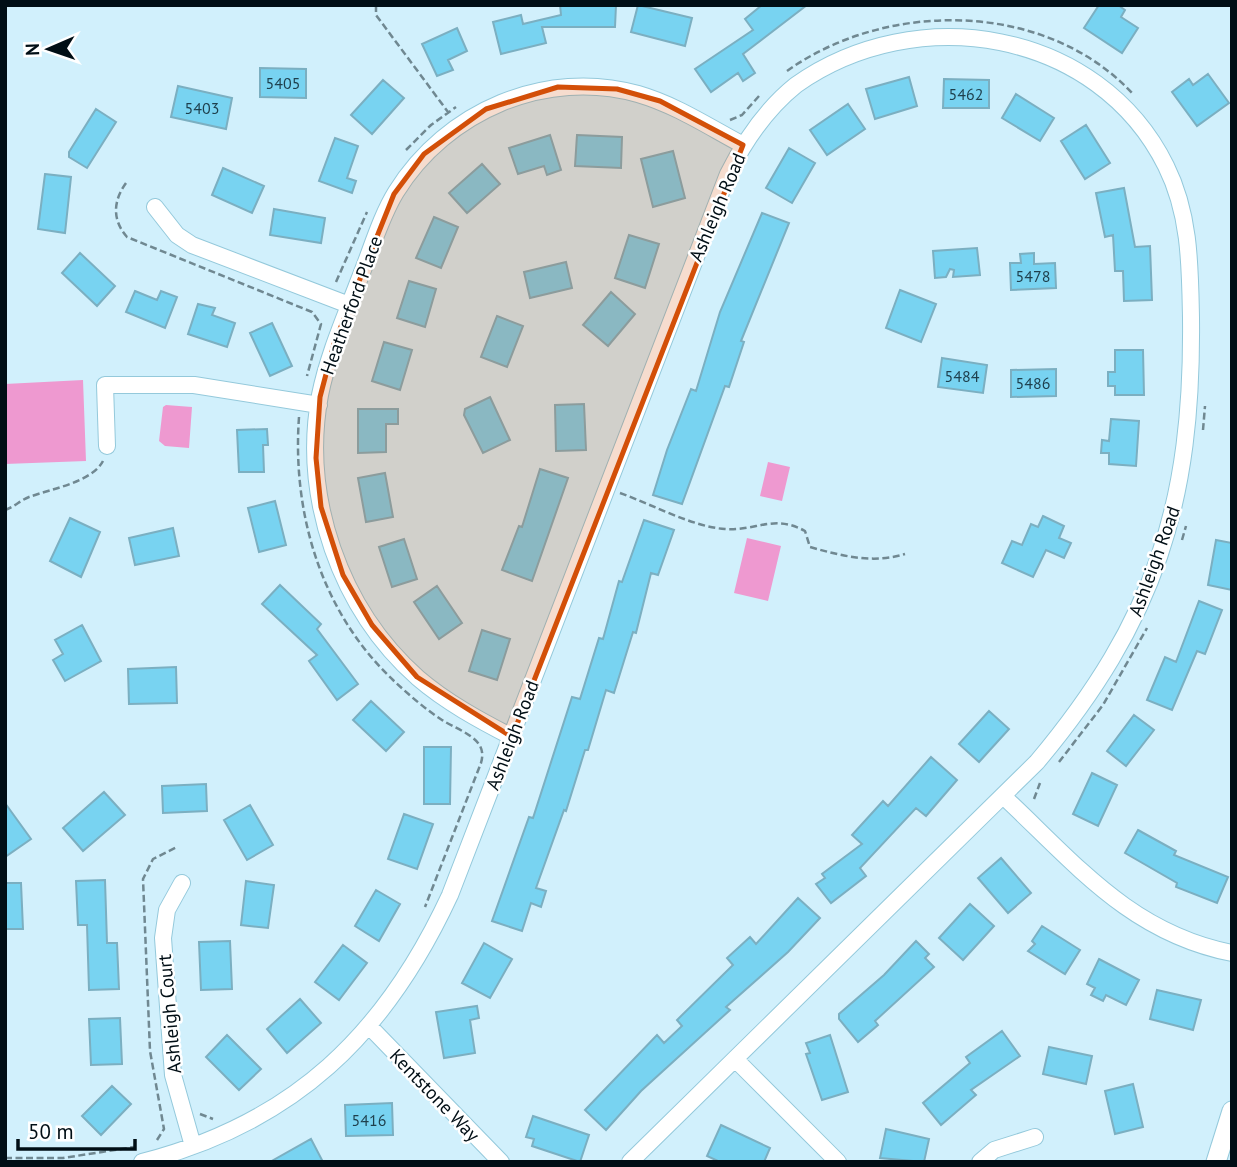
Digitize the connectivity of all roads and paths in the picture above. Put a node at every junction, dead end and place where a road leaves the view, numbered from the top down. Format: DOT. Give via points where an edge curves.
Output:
graph roads {
  1 [pos="376,5"];
  2 [pos="941,15"];
  3 [pos="952,15"];
  4 [pos="783,74"];
  5 [pos="766,89"];
  6 [pos="1139,101"];
  7 [pos="457,107"];
  8 [pos="449,112"];
  9 [pos="725,120"];
  10 [pos="458,126"];
  11 [pos="743,145"];
  12 [pos="402,155"];
  13 [pos="126,183"];
  14 [pos="155,207"];
  15 [pos="369,209"];
  16 [pos="330,298"];
  17 [pos="349,305"];
  18 [pos="1205,400"];
  19 [pos="301,403"];
  20 [pos="319,405"];
  21 [pos="1203,435"];
  22 [pos="107,446"];
  23 [pos="607,488"];
  24 [pos="5,510"];
  25 [pos="1188,516"];
  26 [pos="1181,544"];
  27 [pos="905,554"];
  28 [pos="1149,625"];
  29 [pos="512,737"];
  30 [pos="1058,763"];
  31 [pos="1043,779"];
  32 [pos="1003,796"];
  33 [pos="1034,799"];
  34 [pos="177,847"];
  35 [pos="182,883"];
  36 [pos="424,908"];
  37 [pos="1232,953"];
  38 [pos="370,1027"];
  39 [pos="736,1059"];
  40 [pos="1232,1111"];
  41 [pos="199,1112"];
  42 [pos="217,1119"];
  43 [pos="1035,1137"];
  44 [pos="154,1142"];
  45 [pos="193,1146"];
  46 [pos="141,1154"];
  47 [pos="5,1158"];
  48 [pos="501,1162"];
  49 [pos="630,1162"];
  50 [pos="838,1162"];
  51 [pos="980,1162"];
  52 [pos="1216,1162"];
  1 -- 8 [label="path" via="376,15"];
  2 -- 4 [label="path" via="862,29 829,43"];
  3 -- 6 [label="path" via="999,20 1048,35 1108,71"];
  5 -- 9 [label="path" via="737,119"];
  7 -- 8 [label="path"];
  8 -- 10 [label="path"];
  8 -- 12 [label="path"];
  10 -- 11 [label="street, Heatherford Place" via="486,109 531,92 589,86 660,101"];
  10 -- 17 [label="street, Heatherford Place" via="424,154 394,194"];
  11 -- 23 [label="street, Ashleigh Road"];
  11 -- 32 [label="street, Ashleigh Road" via="788,92 841,56 894,36 972,31 1024,42 1093,77 1137,120 1171,176 1189,247 1191,322 1186,447 1173,514 1152,577 1121,645 1070,722"];
  13 -- 19 [label="path" via="116,213 127,237 307,309 319,320"];
  14 -- 16 [label="street" via="177,235 192,244"];
  15 -- 16 [label="path"];
  16 -- 17 [label="street"];
  17 -- 20 [label="street, Heatherford Place" via="326,369"];
  18 -- 21 [label="path"];
  19 -- 20 [label="street"];
  19 -- 22 [label="street" via="194,386 105,385"];
  19 -- 36 [label="path" via="300,495 312,547 334,600 392,679 441,720 476,740 482,750 481,763"];
  20 -- 29 [label="street, Heatherford Place" via="316,458 321,507 353,595 417,677"];
  22 -- 24 [label="path" via="98,470"];
  23 -- 27 [label="path" via="724,529 774,521 793,524 805,531 810,547 851,558 888,559"];
  23 -- 29 [label="street, Ashleigh Road"];
  25 -- 26 [label="path"];
  28 -- 30 [label="path" via="1109,696"];
  29 -- 38 [label="street, Ashleigh Road" via="429,940"];
  31 -- 33 [label="path"];
  32 -- 37 [label="street" via="1116,903 1171,934"];
  32 -- 39 [label="street, Ashleigh Road"];
  34 -- 44 [label="path" via="153,859 143,879 149,1040 164,1129"];
  35 -- 45 [label="street, Ashleigh Court" via="167,910 163,938 170,1053"];
  38 -- 45 [label="street, Ashleigh Road" via="305,1085 261,1115"];
  38 -- 48 [label="street, Kentstone Way"];
  39 -- 49 [label="street, Ashleigh Road"];
  39 -- 50 [label="street"];
  40 -- 52 [label="main road"];
  41 -- 42 [label="path"];
  43 -- 51 [label="street" via="994,1150"];
  45 -- 46 [label="street, Ashleigh Road"];
  46 -- 47 [label="path"];
}
